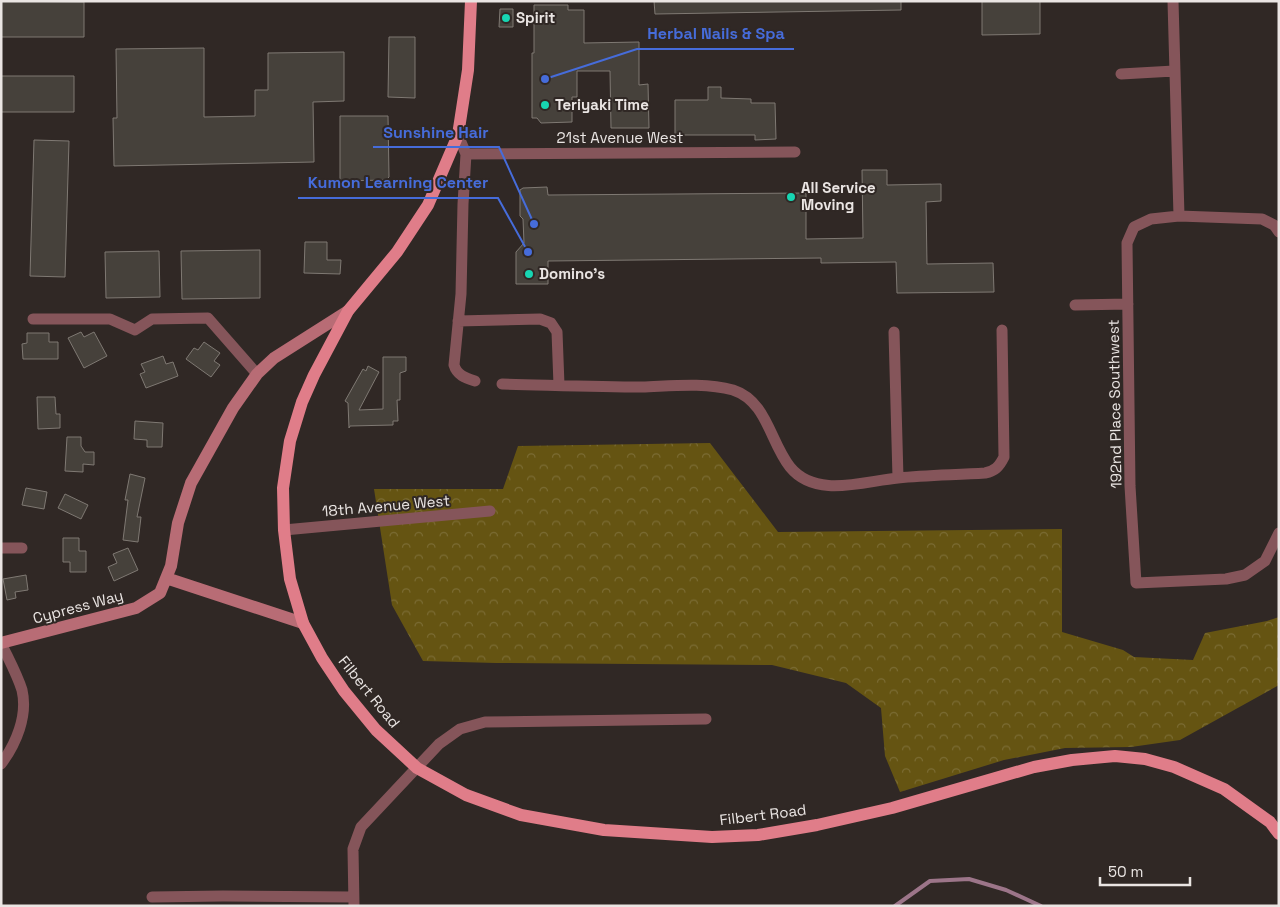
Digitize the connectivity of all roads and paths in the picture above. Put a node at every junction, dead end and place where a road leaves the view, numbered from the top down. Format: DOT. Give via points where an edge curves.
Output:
graph roads {
  1 [pos="471,1"];
  2 [pos="1173,1"];
  3 [pos="1174,71"];
  4 [pos="1122,74"];
  5 [pos="458,135"];
  6 [pos="795,152"];
  7 [pos="466,154"];
  8 [pos="1179,216"];
  9 [pos="1279,232"];
  10 [pos="1128,304"];
  11 [pos="1075,305"];
  12 [pos="348,311"];
  13 [pos="34,319"];
  14 [pos="458,321"];
  15 [pos="1002,330"];
  16 [pos="894,332"];
  17 [pos="257,374"];
  18 [pos="475,381"];
  19 [pos="502,384"];
  20 [pos="560,385"];
  21 [pos="898,478"];
  22 [pos="490,512"];
  23 [pos="284,530"];
  24 [pos="1278,535"];
  25 [pos="1,548"];
  26 [pos="22,548"];
  27 [pos="166,578"];
  28 [pos="303,623"];
  29 [pos="1,643"];
  30 [pos="706,719"];
  31 [pos="1,764"];
  32 [pos="418,768"];
  33 [pos="1279,834"];
  34 [pos="152,897"];
  35 [pos="354,902"];
  1 -- 5 [label="main road, Filbert Road" via="468,70"];
  2 -- 3 [label="street"];
  3 -- 4 [label="street"];
  3 -- 8 [label="street"];
  5 -- 7 [label="street"];
  5 -- 12 [label="main road, Filbert Road" via="428,205 396,252"];
  6 -- 7 [label="street, 21st Avenue West"];
  7 -- 14 [label="street"];
  8 -- 9 [label="street" via="1262,219 1274,225"];
  8 -- 10 [label="street, 192nd Place Southwest" via="1151,219 1134,227 1128,243"];
  10 -- 11 [label="street"];
  10 -- 24 [label="street, 192nd Place Southwest" via="1130,486 1136,583 1226,579 1245,575 1265,560"];
  12 -- 17 [label="street" via="274,358"];
  12 -- 23 [label="main road, Filbert Road" via="314,375 290,441 283,488"];
  13 -- 17 [label="street" via="110,319 135,330 152,319 208,318"];
  14 -- 18 [label="street" via="454,365 456,372"];
  14 -- 20 [label="street" via="540,319 551,324 557,332"];
  15 -- 21 [label="street" via="1005,446 1000,465 985,473"];
  16 -- 21 [label="street"];
  17 -- 27 [label="street" via="233,408 191,483"];
  19 -- 20 [label="street"];
  20 -- 21 [label="street" via="702,386 733,390 756,405 778,448 799,476 822,484 842,486"];
  22 -- 23 [label="street, 18th Avenue West"];
  23 -- 28 [label="main road, Filbert Road" via="290,580"];
  25 -- 26 [label="street"];
  27 -- 28 [label="street"];
  27 -- 29 [label="street, Cypress Way" via="160,593 136,608"];
  28 -- 32 [label="main road, Filbert Road" via="344,691 376,730"];
  29 -- 31 [label="street" via="22,691 23,712 18,735"];
  30 -- 32 [label="street" via="485,722 460,729 439,744"];
  32 -- 33 [label="main road, Filbert Road" via="466,795 521,815 604,830 712,837 758,834 817,824 892,808 1034,767 1115,756 1145,759 1174,767 1224,789 1270,822"];
  32 -- 35 [label="street" via="361,827 353,849"];
  34 -- 35 [label="street" via="223,896"];
}
